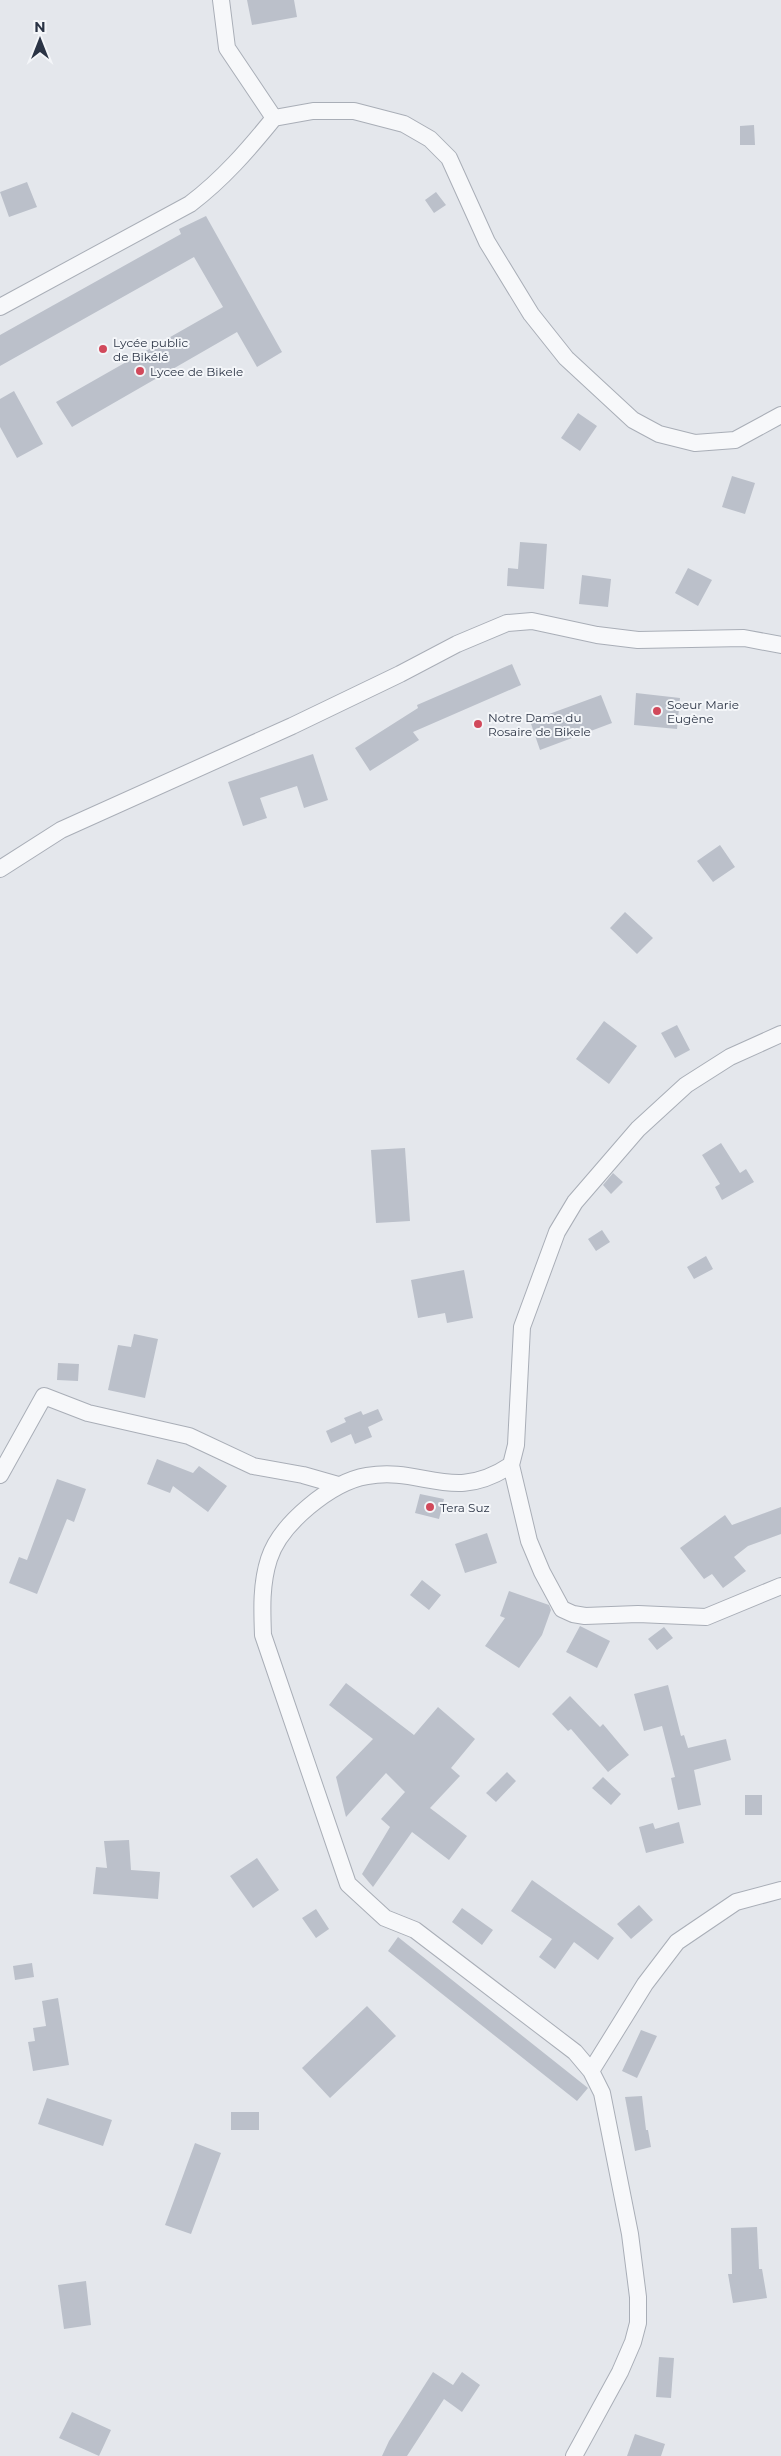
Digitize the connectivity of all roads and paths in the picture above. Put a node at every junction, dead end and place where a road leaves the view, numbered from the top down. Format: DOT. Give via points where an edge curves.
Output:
graph roads {
  1 [pos="221,0"];
  2 [pos="274,118"];
  3 [pos="0,307"];
  4 [pos="781,415"];
  5 [pos="781,645"];
  6 [pos="0,869"];
  7 [pos="781,1034"];
  8 [pos="511,1465"];
  9 [pos="0,1475"];
  10 [pos="338,1485"];
  11 [pos="781,1586"];
  12 [pos="781,1890"];
  13 [pos="591,2071"];
  14 [pos="574,2456"];
  1 -- 2 [label="street" via="227,48"];
  2 -- 3 [label="street" via="217,184 190,204"];
  2 -- 4 [label="street" via="313,111 354,111 404,124 430,139 449,158 488,242 531,314 566,358 633,420 659,434 695,443 735,440"];
  5 -- 6 [label="street" via="744,638 638,640 532,621 507,623 457,644 292,726 61,830"];
  7 -- 8 [label="street" via="730,1057 686,1084 638,1129 575,1202 557,1232 522,1327 516,1444"];
  8 -- 10 [label="street" via="485,1480 464,1484 393,1475 367,1476"];
  8 -- 11 [label="street" via="529,1540 542,1572 562,1608 573,1614 706,1617"];
  9 -- 10 [label="street" via="44,1396 88,1413 190,1436 253,1466"];
  10 -- 13 [label="street" via="308,1507 281,1537 269,1558 262,1596 263,1635 348,1884 385,1918 415,1930 575,2052"];
  12 -- 13 [label="street" via="736,1902 677,1942 645,1984"];
  13 -- 14 [label="street" via="602,2093 608,2117 630,2234 638,2323 620,2372"];
}
